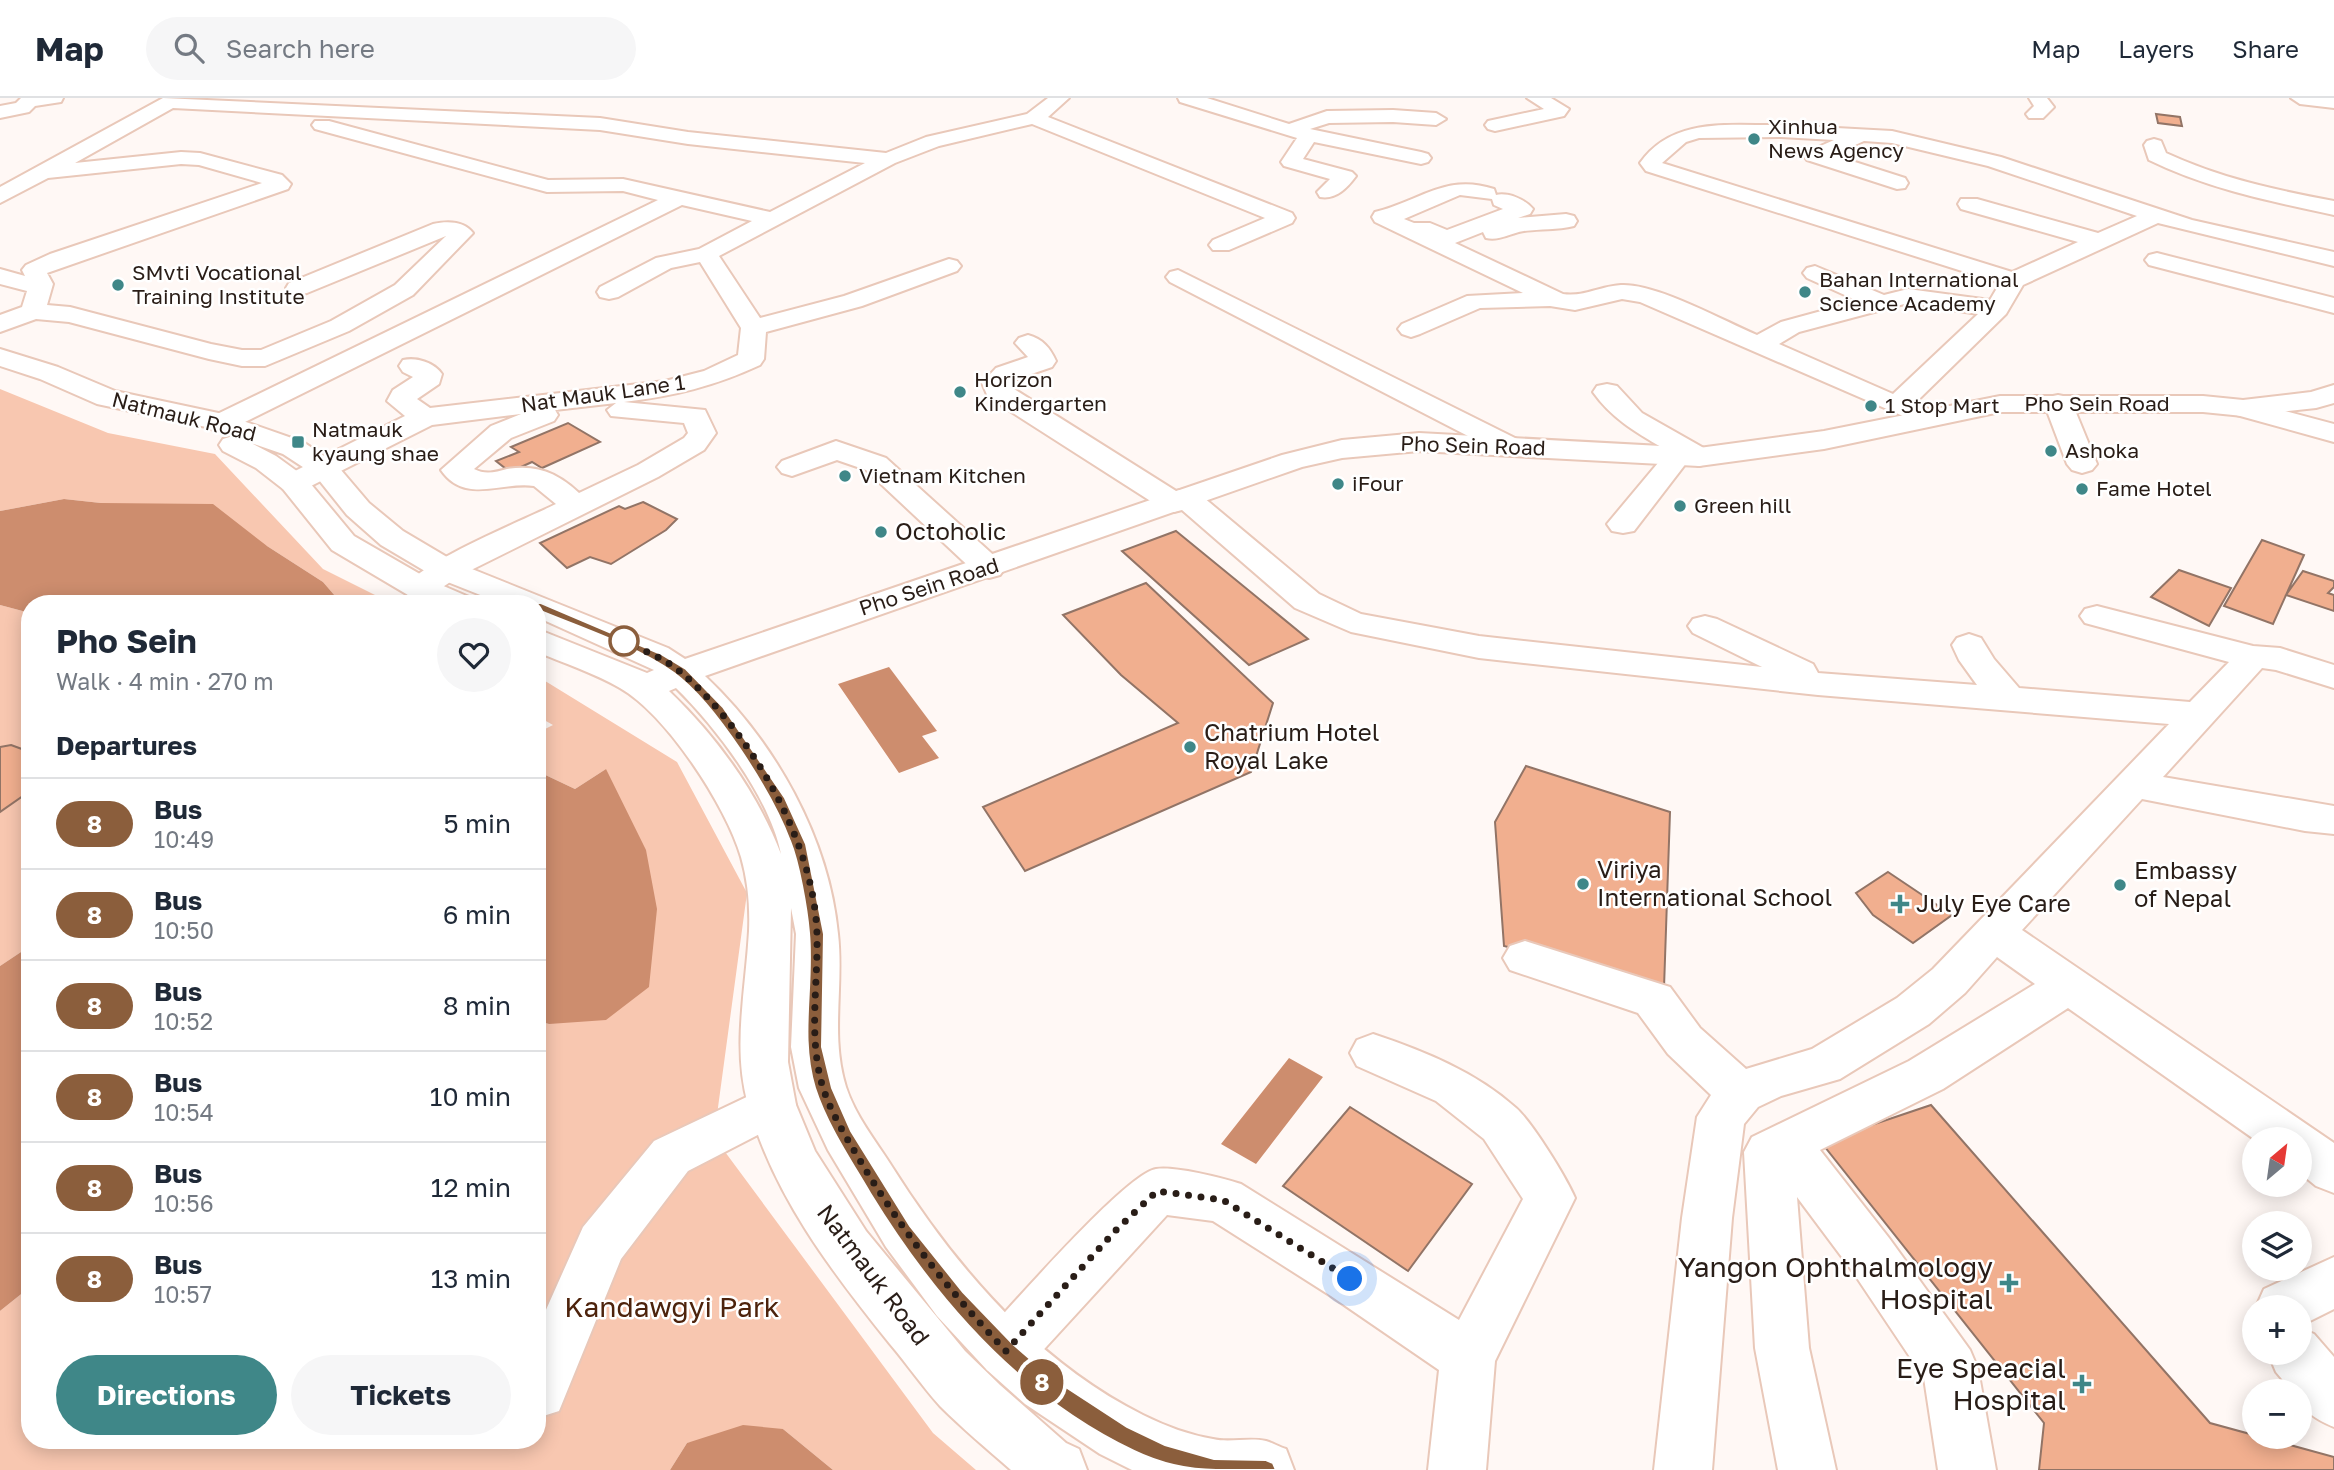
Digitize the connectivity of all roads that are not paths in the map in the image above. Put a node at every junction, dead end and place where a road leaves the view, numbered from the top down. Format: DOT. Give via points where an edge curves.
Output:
graph roads {
  1 [pos="54,98"];
  2 [pos="1060,98"];
  3 [pos="1187,98"];
  4 [pos="1536,98"];
  5 [pos="29,100"];
  6 [pos="174,100"];
  7 [pos="297,108"];
  8 [pos="0,112"];
  9 [pos="1034,118"];
  10 [pos="1436,119"];
  11 [pos="934,121"];
  12 [pos="1495,125"];
  13 [pos="986,128"];
  14 [pos="1299,133"];
  15 [pos="1863,135"];
  16 [pos="2154,145"];
  17 [pos="1421,158"];
  18 [pos="888,159"];
  19 [pos="2236,164"];
  20 [pos="48,172"];
  21 [pos="2282,173"];
  22 [pos="2214,180"];
  23 [pos="1898,183"];
  24 [pos="1328,192"];
  25 [pos="0,197"];
  26 [pos="677,199"];
  27 [pos="2291,199"];
  28 [pos="1969,204"];
  29 [pos="2334,208"];
  30 [pos="2214,209"];
  31 [pos="2154,216"];
  32 [pos="1388,217"];
  33 [pos="771,219"];
  34 [pos="1566,221"];
  35 [pos="2186,225"];
  36 [pos="2099,241"];
  37 [pos="1221,245"];
  38 [pos="1449,247"];
  39 [pos="706,254"];
  40 [pos="2334,259"];
  41 [pos="2157,260"];
  42 [pos="949,266"];
  43 [pos="1815,274"];
  44 [pos="0,276"];
  45 [pos="1178,277"];
  46 [pos="2014,280"];
  47 [pos="41,284"];
  48 [pos="298,288"];
  49 [pos="609,292"];
  50 [pos="1557,300"];
  51 [pos="1882,303"];
  52 [pos="2334,306"];
  53 [pos="1997,309"];
  54 [pos="33,311"];
  55 [pos="0,324"];
  56 [pos="754,328"];
  57 [pos="1411,329"];
  58 [pos="1028,343"];
  59 [pos="1759,345"];
  60 [pos="0,357"];
  61 [pos="412,366"];
  62 [pos="0,377"];
  63 [pos="1607,392"];
  64 [pos="2334,393"];
  65 [pos="2058,403"];
  66 [pos="1898,404"];
  67 [pos="2243,408"];
  68 [pos="425,418"];
  69 [pos="1926,418"];
  70 [pos="221,423"];
  71 [pos="2334,433"];
  72 [pos="1507,445"];
  73 [pos="1687,457"];
  74 [pos="2082,464"];
  75 [pos="792,467"];
  76 [pos="325,469"];
  77 [pos="294,483"];
  78 [pos="1180,501"];
  79 [pos="575,506"];
  80 [pos="1623,524"];
  81 [pos="989,568"];
  82 [pos="433,579"];
  83 [pos="448,595"];
  84 [pos="496,595"];
  85 [pos="546,610"];
  86 [pos="2097,616"];
  87 [pos="1705,626"];
  88 [pos="546,643"];
  89 [pos="1969,645"];
  90 [pos="2253,657"];
  91 [pos="2334,677"];
  92 [pos="663,680"];
  93 [pos="1829,685"];
  94 [pos="2009,700"];
  95 [pos="2197,714"];
  96 [pos="2133,784"];
  97 [pos="762,809"];
  98 [pos="2334,820"];
  99 [pos="1994,933"];
  100 [pos="1525,958"];
  101 [pos="2067,986"];
  102 [pos="1373,1052"];
  103 [pos="1741,1093"];
  104 [pos="772,1105"];
  105 [pos="2275,1127"];
  106 [pos="1786,1144"];
  107 [pos="2312,1154"];
  108 [pos="2334,1171"];
  109 [pos="2334,1282"];
  110 [pos="2307,1295"];
  111 [pos="1006,1351"];
  112 [pos="1468,1358"];
  113 [pos="2305,1365"];
  114 [pos="546,1374"];
  115 [pos="2334,1399"];
  116 [pos="1058,1470"];
  117 [pos="1265,1470"];
  118 [pos="1457,1470"];
  119 [pos="1683,1470"];
  120 [pos="1807,1470"];
  121 [pos="1968,1470"];
  1 -- 5 [label="street"];
  2 -- 9 [label="street"];
  3 -- 14 [label="street"];
  4 -- 12 [label="street" via="1559,109"];
  5 -- 8 [label="street" via="22,108"];
  6 -- 7 [label="street"];
  6 -- 20 [label="street"];
  7 -- 18 [label="street" via="600,124"];
  7 -- 26 [label="street" via="325,127 547,186 623,185"];
  9 -- 13 [label="street"];
  9 -- 37 [label="street" via="1284,218"];
  10 -- 14 [label="street" via="1327,117"];
  11 -- 13 [label="street" via="956,118"];
  13 -- 18 [label="street" via="933,141"];
  14 -- 17 [label="street"];
  14 -- 24 [label="street" via="1291,162 1345,176"];
  15 -- 23 [label="street" via="1814,156"];
  15 -- 31 [label="street" via="1994,161"];
  15 -- 46 [label="street" via="1697,132 1679,138 1650,165"];
  16 -- 22 [label="street" via="2156,156"];
  18 -- 33 [label="street"];
  19 -- 22 [label="street"];
  20 -- 25 [label="street"];
  20 -- 47 [label="street" via="201,159 280,184 58,259 34,270"];
  21 -- 27 [label="street"];
  22 -- 27 [label="street"];
  26 -- 33 [label="street"];
  26 -- 70 [label="street"];
  27 -- 29 [label="street"];
  28 -- 36 [label="street"];
  30 -- 35 [label="street"];
  31 -- 35 [label="street"];
  31 -- 36 [label="street"];
  32 -- 32 [label="street" via="1450,237 1522,209 1472,189 1457,189"];
  32 -- 38 [label="street"];
  33 -- 39 [label="street"];
  34 -- 38 [label="street" via="1518,225"];
  35 -- 40 [label="street"];
  36 -- 46 [label="street"];
  38 -- 50 [label="street"];
  39 -- 49 [label="street" via="664,263"];
  39 -- 56 [label="street"];
  41 -- 52 [label="street"];
  42 -- 56 [label="street" via="853,302"];
  43 -- 51 [label="street"];
  44 -- 47 [label="street"];
  45 -- 72 [label="street"];
  46 -- 53 [label="street"];
  47 -- 54 [label="street"];
  48 -- 54 [label="street" via="441,229 462,233 404,290 340,326 265,358 242,358 70,315"];
  50 -- 57 [label="street" via="1476,301"];
  50 -- 59 [label="street" via="1575,303 1622,292 1646,296"];
  51 -- 53 [label="street" via="1908,296"];
  51 -- 59 [label="street" via="1790,327"];
  53 -- 66 [label="street"];
  54 -- 55 [label="street"];
  56 -- 68 [label="street, Nat Mauk Lane 1" via="751,359 713,377 665,389"];
  58 -- 78 [label="street" via="1043,361 1005,374 996,383 998,391"];
  59 -- 66 [label="street"];
  60 -- 70 [label="street, Natmauk Road" via="107,398"];
  61 -- 68 [label="street" via="429,378 401,401"];
  62 -- 77 [label="street, Natmauk Road" via="85,409 201,432 266,462"];
  63 -- 73 [label="street" via="1632,419"];
  64 -- 67 [label="street, Pho Sein Road" via="2316,400"];
  65 -- 67 [label="street, Pho Sein Road"];
  65 -- 69 [label="street, Pho Sein Road" via="2000,404"];
  65 -- 74 [label="street"];
  66 -- 69 [label="street"];
  67 -- 71 [label="street"];
  68 -- 76 [label="street, Nat Mauk Lane 1"];
  69 -- 73 [label="street, Pho Sein Road" via="1824,440"];
  70 -- 76 [label="street, Natmauk Road" via="293,449"];
  72 -- 73 [label="street, Pho Sein Road"];
  72 -- 78 [label="street, Pho Sein Road" via="1419,442 1342,449 1292,461"];
  73 -- 80 [label="street"];
  75 -- 81 [label="street" via="836,450 876,464"];
  76 -- 77 [label="street, Nat Mauk Lane 1"];
  76 -- 82 [label="street, Natmauk Road" via="358,509"];
  77 -- 82 [label="street, Natmauk Road" via="343,543"];
  78 -- 81 [label="street, Pho Sein Road"];
  78 -- 93 [label="street" via="1307,601 1351,622 1479,647"];
  79 -- 79 [label="street" via="543,479 521,476 481,484 456,470 501,432 539,415 582,410 695,416 702,433 694,444"];
  79 -- 82 [label="street"];
  81 -- 92 [label="street, Pho Sein Road"];
  82 -- 83 [label="street, Natmauk Road"];
  82 -- 84 [label="street, Natmauk Road"];
  85 -- 92 [label="street, Natmauk Road" via="656,656"];
  86 -- 90 [label="street"];
  87 -- 93 [label="street"];
  88 -- 92 [label="street, Natmauk Road" via="633,680"];
  89 -- 94 [label="street" via="1973,657"];
  90 -- 91 [label="street" via="2280,659"];
  90 -- 95 [label="street"];
  92 -- 97 [label="street, Natmauk Road" via="719,709"];
  93 -- 94 [label="street"];
  94 -- 95 [label="street"];
  95 -- 96 [label="street"];
  96 -- 98 [label="street"];
  96 -- 99 [label="street"];
  97 -- 104 [label="street, Natmauk Road" via="761,856 770,929 763,1059"];
  97 -- 111 [label="street, Natmauk Road" via="799,844 817,934 814,1047 824,1088 845,1135 904,1231 956,1298"];
  99 -- 101 [label="street"];
  99 -- 103 [label="street" via="1913,1011 1824,1065 1770,1079"];
  100 -- 103 [label="street" via="1654,1000 1684,1041"];
  101 -- 105 [label="street" via="2128,1023"];
  101 -- 106 [label="street" via="1926,1075"];
  102 -- 112 [label="street" via="1452,1087 1501,1124 1550,1198"];
  103 -- 119 [label="street" via="1721,1117"];
  104 -- 114 [label="street" via="671,1156 601,1244"];
  104 -- 116 [label="street, Natmauk Road" via="793,1159 827,1222 874,1285 959,1385"];
  106 -- 120 [label="street" via="1769,1152 1771,1207 1782,1348"];
  106 -- 121 [label="street" via="1950,1369"];
  107 -- 108 [label="street"];
  109 -- 110 [label="street"];
  111 -- 112 [label="street" via="1157,1191 1223,1200"];
  111 -- 117 [label="street, Natmauk Road" via="1045,1385 1119,1434 1163,1455 1214,1469"];
  112 -- 118 [label="street"];
  113 -- 115 [label="street"];
}
